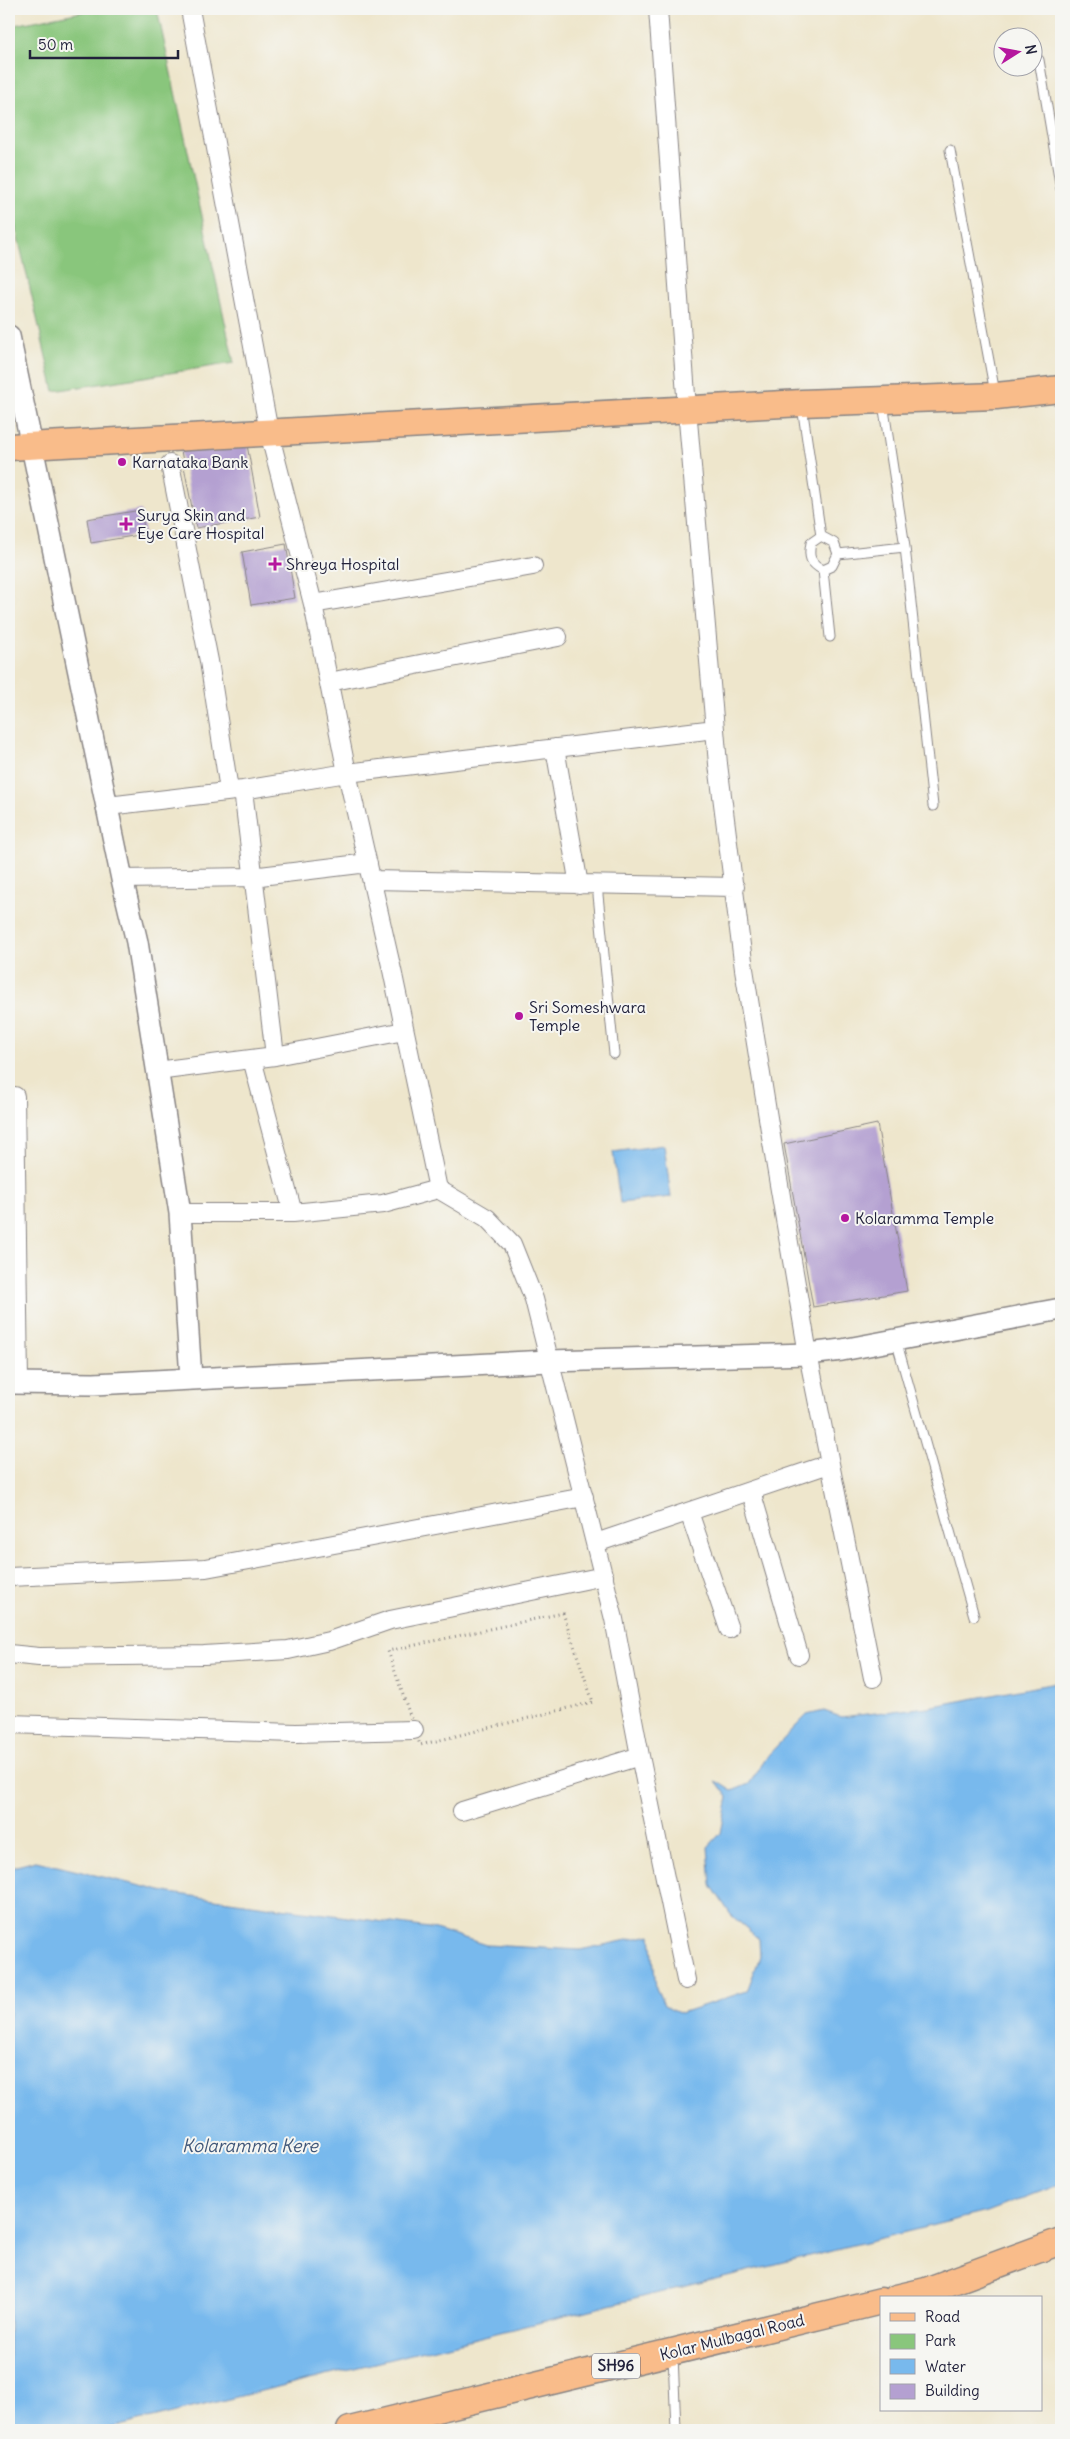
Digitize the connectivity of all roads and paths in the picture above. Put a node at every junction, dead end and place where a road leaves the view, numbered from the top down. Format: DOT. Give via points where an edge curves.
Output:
graph roads {
  1 [pos="190,9"];
  2 [pos="658,9"];
  3 [pos="1042,78"];
  4 [pos="950,150"];
  5 [pos="1061,189"];
  6 [pos="9,336"];
  7 [pos="1061,389"];
  8 [pos="996,396"];
  9 [pos="883,400"];
  10 [pos="802,403"];
  11 [pos="687,409"];
  12 [pos="269,432"];
  13 [pos="20,446"];
  14 [pos="170,464"];
  15 [pos="821,536"];
  16 [pos="905,547"];
  17 [pos="838,554"];
  18 [pos="533,566"];
  19 [pos="823,570"];
  20 [pos="313,604"];
  21 [pos="558,637"];
  22 [pos="830,637"];
  23 [pos="329,682"];
  24 [pos="715,729"];
  25 [pos="554,748"];
  26 [pos="347,773"];
  27 [pos="236,790"];
  28 [pos="108,806"];
  29 [pos="933,806"];
  30 [pos="370,872"];
  31 [pos="252,877"];
  32 [pos="122,879"];
  33 [pos="588,885"];
  34 [pos="735,887"];
  35 [pos="404,1031"];
  36 [pos="614,1054"];
  37 [pos="275,1056"];
  38 [pos="252,1059"];
  39 [pos="158,1070"];
  40 [pos="15,1096"];
  41 [pos="438,1189"];
  42 [pos="180,1213"];
  43 [pos="293,1213"];
  44 [pos="1061,1309"];
  45 [pos="896,1340"];
  46 [pos="808,1354"];
  47 [pos="549,1361"];
  48 [pos="191,1378"];
  49 [pos="14,1382"];
  50 [pos="829,1464"];
  51 [pos="751,1491"];
  52 [pos="584,1497"];
  53 [pos="689,1512"];
  54 [pos="596,1543"];
  55 [pos="604,1576"];
  56 [pos="9,1577"];
  57 [pos="974,1616"];
  58 [pos="729,1629"];
  59 [pos="9,1654"];
  60 [pos="798,1655"];
  61 [pos="873,1678"];
  62 [pos="9,1724"];
  63 [pos="414,1730"];
  64 [pos="640,1756"];
  65 [pos="462,1811"];
  66 [pos="686,1980"];
  67 [pos="1061,2241"];
  68 [pos="904,2296"];
  69 [pos="880,2301"];
  70 [pos="673,2352"];
  71 [pos="350,2430"];
  72 [pos="676,2430"];
  1 -- 12 [label="street"];
  2 -- 11 [label="street"];
  3 -- 5 [label="lane"];
  4 -- 8 [label="lane"];
  6 -- 13 [label="street"];
  7 -- 8 [label="main road"];
  8 -- 9 [label="main road"];
  9 -- 10 [label="main road"];
  9 -- 16 [label="lane"];
  10 -- 11 [label="main road"];
  10 -- 15 [label="lane"];
  11 -- 12 [label="main road"];
  11 -- 24 [label="street"];
  12 -- 13 [label="main road"];
  12 -- 20 [label="street"];
  13 -- 28 [label="street"];
  14 -- 27 [label="street"];
  15 -- 17 [label="lane" via="834,543"];
  15 -- 19 [label="lane" via="811,543 808,554 813,564"];
  16 -- 17 [label="lane"];
  16 -- 29 [label="lane"];
  17 -- 19 [label="lane" via="832,566"];
  18 -- 20 [label="street"];
  19 -- 22 [label="lane"];
  20 -- 23 [label="street"];
  21 -- 23 [label="street"];
  23 -- 26 [label="street"];
  24 -- 25 [label="street"];
  24 -- 34 [label="street"];
  25 -- 26 [label="street"];
  25 -- 33 [label="street"];
  26 -- 27 [label="street"];
  26 -- 30 [label="street"];
  27 -- 28 [label="street"];
  27 -- 31 [label="street"];
  28 -- 32 [label="street"];
  30 -- 31 [label="street"];
  30 -- 33 [label="street"];
  30 -- 35 [label="street"];
  31 -- 32 [label="street"];
  31 -- 37 [label="street"];
  32 -- 39 [label="street" via="137,942"];
  33 -- 34 [label="street"];
  33 -- 36 [label="lane"];
  34 -- 46 [label="street" via="744,968"];
  35 -- 37 [label="street"];
  35 -- 41 [label="street"];
  37 -- 38 [label="street"];
  38 -- 39 [label="street"];
  38 -- 43 [label="street"];
  39 -- 42 [label="street"];
  40 -- 49 [label="street"];
  41 -- 43 [label="street" via="383,1204"];
  41 -- 47 [label="street" via="487,1218 512,1244 534,1299"];
  42 -- 43 [label="street"];
  42 -- 48 [label="street"];
  44 -- 45 [label="street"];
  45 -- 46 [label="street"];
  45 -- 57 [label="lane"];
  46 -- 47 [label="street"];
  46 -- 50 [label="street"];
  47 -- 48 [label="street"];
  47 -- 52 [label="street"];
  48 -- 49 [label="street" via="94,1384"];
  50 -- 51 [label="street"];
  50 -- 61 [label="street"];
  51 -- 53 [label="street"];
  51 -- 60 [label="street"];
  52 -- 54 [label="street"];
  52 -- 56 [label="street" via="206,1568"];
  53 -- 54 [label="street"];
  53 -- 58 [label="street"];
  54 -- 55 [label="street"];
  55 -- 59 [label="street" via="390,1620 329,1641 288,1650 204,1655 39,1657"];
  55 -- 64 [label="street"];
  62 -- 63 [label="street" via="296,1733"];
  63 -- 63 [label="path" via="388,1651 563,1613 593,1702 420,1745"];
  64 -- 65 [label="street"];
  64 -- 66 [label="street"];
  67 -- 68 [label="main road"];
  69 -- 70 [label="main road, Kolar Mulbagal Road / SH96"];
  70 -- 71 [label="main road, Kolar Mulbagal Road / SH96"];
  70 -- 72 [label="lane"];
}
